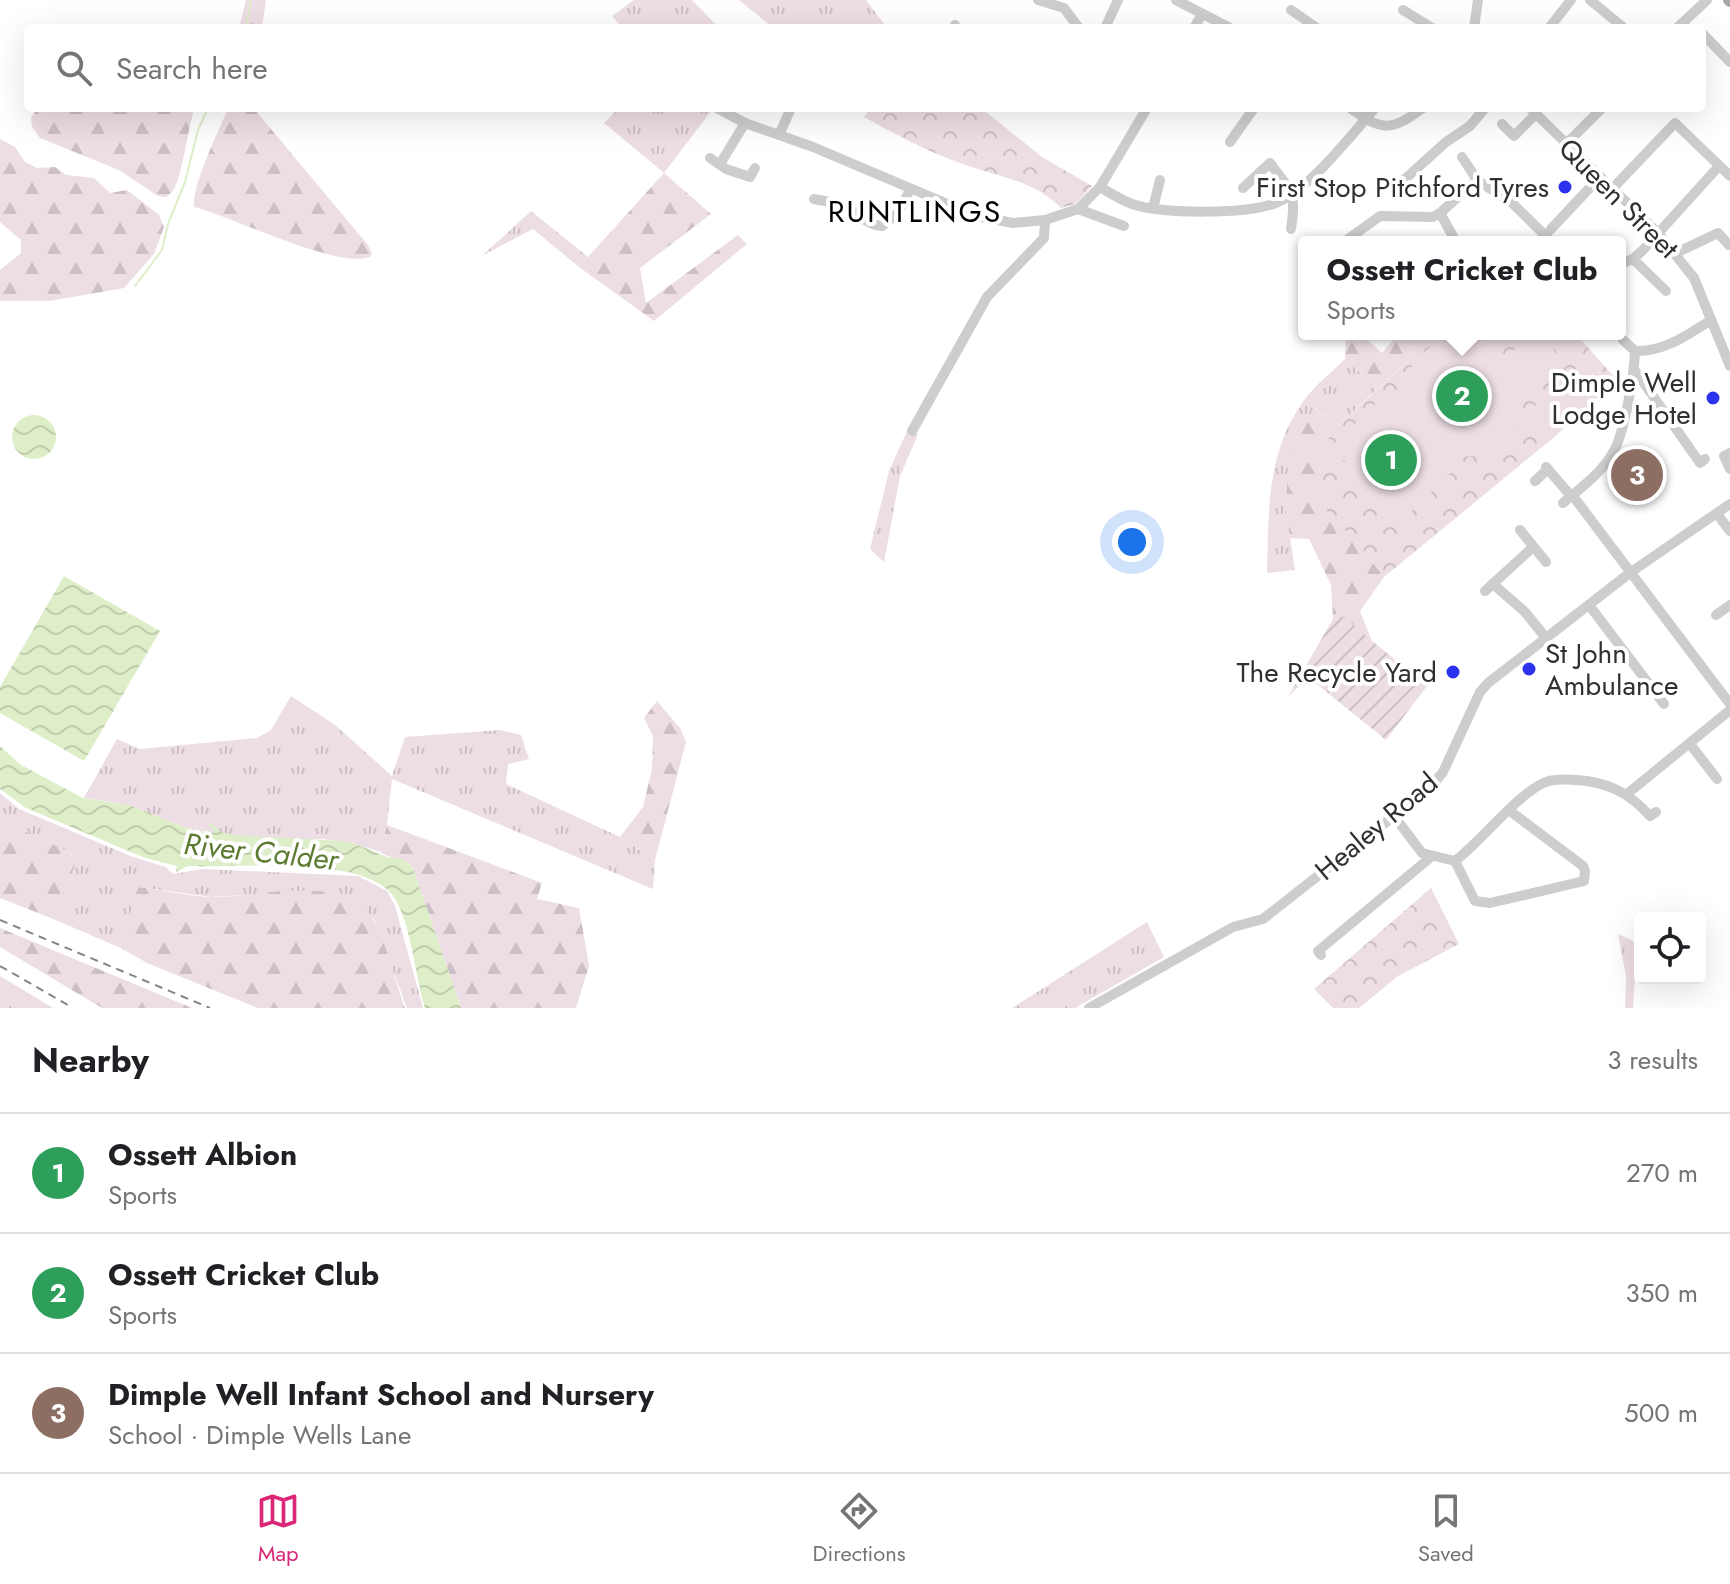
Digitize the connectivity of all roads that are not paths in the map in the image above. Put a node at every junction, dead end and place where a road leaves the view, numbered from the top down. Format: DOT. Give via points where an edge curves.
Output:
graph roads {
  1 [pos="1038,0"];
  2 [pos="1118,0"];
  3 [pos="1478,0"];
  4 [pos="1571,0"];
  5 [pos="1590,0"];
  6 [pos="1707,0"];
  7 [pos="1178,1"];
  8 [pos="1291,10"];
  9 [pos="1403,10"];
  10 [pos="1202,14"];
  11 [pos="1686,18"];
  12 [pos="1076,24"];
  13 [pos="1107,24"];
  14 [pos="1196,24"];
  15 [pos="1222,24"];
  16 [pos="1311,24"];
  17 [pos="1426,24"];
  18 [pos="1475,24"];
  19 [pos="1552,24"];
  20 [pos="1619,24"];
  21 [pos="1681,24"];
  22 [pos="1693,24"];
  23 [pos="1706,37"];
  24 [pos="1730,62"];
  25 [pos="732,112"];
  26 [pos="789,112"];
  27 [pos="1145,112"];
  28 [pos="1251,112"];
  29 [pos="1355,112"];
  30 [pos="1371,112"];
  31 [pos="1417,112"];
  32 [pos="1482,112"];
  33 [pos="1532,112"];
  34 [pos="1534,112"];
  35 [pos="1598,112"];
  36 [pos="1365,119"];
  37 [pos="745,123"];
  38 [pos="1502,124"];
  39 [pos="779,135"];
  40 [pos="1230,142"];
  41 [pos="1566,144"];
  42 [pos="1462,157"];
  43 [pos="1719,166"];
  44 [pos="1730,176"];
  45 [pos="753,177"];
  46 [pos="1599,178"];
  47 [pos="1160,180"];
  48 [pos="1404,180"];
  49 [pos="1477,180"];
  50 [pos="1100,187"];
  51 [pos="1243,188"];
  52 [pos="1612,189"];
  53 [pos="910,190"];
  54 [pos="1293,193"];
  55 [pos="814,199"];
  56 [pos="1153,208"];
  57 [pos="1078,209"];
  58 [pos="1440,213"];
  59 [pos="1045,220"];
  60 [pos="1124,226"];
  61 [pos="1291,229"];
  62 [pos="1551,229"];
  63 [pos="1657,232"];
  64 [pos="1352,236"];
  65 [pos="1453,236"];
  66 [pos="1546,236"];
  67 [pos="1729,245"];
  68 [pos="1676,253"];
  69 [pos="1633,259"];
  70 [pos="1626,262"];
  71 [pos="1666,291"];
  72 [pos="1711,320"];
  73 [pos="1623,340"];
  74 [pos="1635,351"];
  75 [pos="1729,359"];
  76 [pos="1634,369"];
  77 [pos="912,431"];
  78 [pos="1730,453"];
  79 [pos="1705,459"];
  80 [pos="1730,469"];
  81 [pos="1535,481"];
  82 [pos="1570,500"];
  83 [pos="1730,504"];
  84 [pos="1717,514"];
  85 [pos="1520,530"];
  86 [pos="1730,531"];
  87 [pos="1533,547"];
  88 [pos="1546,562"];
  89 [pos="1631,572"];
  90 [pos="1719,596"];
  91 [pos="1589,605"];
  92 [pos="1729,606"];
  93 [pos="1716,615"];
  94 [pos="1546,638"];
  95 [pos="1664,704"];
  96 [pos="1730,707"];
  97 [pos="1690,744"];
  98 [pos="1719,781"];
  99 [pos="1627,794"];
  100 [pos="1510,811"];
  101 [pos="1656,812"];
  102 [pos="1394,816"];
  103 [pos="1431,857"];
  104 [pos="1455,861"];
  105 [pos="1321,955"];
  106 [pos="1089,1008"];
  1 -- 12 [label="street" via="1064,8"];
  2 -- 13 [label="street"];
  3 -- 18 [label="street"];
  4 -- 19 [label="street"];
  5 -- 20 [label="street"];
  6 -- 11 [label="street"];
  7 -- 10 [label="street"];
  8 -- 16 [label="street"];
  9 -- 17 [label="street"];
  10 -- 14 [label="street"];
  10 -- 15 [label="street"];
  11 -- 21 [label="street"];
  11 -- 22 [label="street"];
  23 -- 24 [label="street"];
  25 -- 37 [label="street"];
  26 -- 39 [label="street"];
  27 -- 50 [label="street"];
  28 -- 40 [label="street"];
  29 -- 36 [label="street"];
  30 -- 36 [label="street"];
  31 -- 36 [label="street" via="1390,127"];
  32 -- 48 [label="street"];
  33 -- 38 [label="street" via="1514,136"];
  34 -- 41 [label="street, Queen Street"];
  35 -- 41 [label="street"];
  36 -- 54 [label="street"];
  37 -- 39 [label="street"];
  37 -- 45 [label="street" via="715,161"];
  39 -- 53 [label="street"];
  41 -- 46 [label="street, Queen Street"];
  42 -- 49 [label="street"];
  43 -- 44 [label="street"];
  43 -- 52 [label="street" via="1675,123"];
  43 -- 63 [label="street"];
  46 -- 52 [label="street, Queen Street"];
  46 -- 62 [label="street"];
  47 -- 56 [label="street"];
  49 -- 58 [label="street"];
  49 -- 66 [label="street" via="1511,202"];
  50 -- 56 [label="street" via="1126,202"];
  50 -- 57 [label="street"];
  51 -- 54 [label="street" via="1270,163"];
  52 -- 63 [label="street, Queen Street"];
  53 -- 55 [label="street" via="898,213 882,226"];
  53 -- 59 [label="street" via="998,222"];
  54 -- 56 [label="street" via="1271,204 1235,210"];
  54 -- 61 [label="street"];
  57 -- 59 [label="street"];
  57 -- 60 [label="street"];
  58 -- 64 [label="street" via="1380,216"];
  58 -- 65 [label="street"];
  59 -- 77 [label="street" via="1044,238 987,297"];
  63 -- 68 [label="street, Queen Street"];
  63 -- 69 [label="street"];
  67 -- 68 [label="street" via="1718,233"];
  68 -- 72 [label="street, Queen Street" via="1694,278"];
  69 -- 70 [label="street"];
  69 -- 71 [label="street"];
  72 -- 74 [label="street" via="1672,343"];
  72 -- 75 [label="street, Queen Street"];
  73 -- 74 [label="street"];
  74 -- 76 [label="street"];
  76 -- 79 [label="street" via="1700,463"];
  76 -- 82 [label="street" via="1615,450"];
  78 -- 80 [label="street" via="1724,456"];
  81 -- 82 [label="street" via="1547,468"];
  82 -- 89 [label="street"];
  83 -- 84 [label="street, Healey Road"];
  84 -- 86 [label="street"];
  84 -- 89 [label="street, Healey Road"];
  85 -- 87 [label="street"];
  87 -- 88 [label="street"];
  87 -- 94 [label="street" via="1489,587 1525,612"];
  89 -- 91 [label="street, Healey Road"];
  89 -- 96 [label="street"];
  90 -- 92 [label="street"];
  91 -- 94 [label="street, Healey Road"];
  91 -- 95 [label="street"];
  92 -- 93 [label="street"];
  94 -- 102 [label="street, Healey Road" via="1480,692 1443,772"];
  96 -- 97 [label="street"];
  97 -- 98 [label="street"];
  97 -- 99 [label="street"];
  99 -- 100 [label="street" via="1596,782 1551,780 1529,791"];
  99 -- 101 [label="street" via="1650,816"];
  100 -- 104 [label="street"];
  100 -- 104 [label="street" via="1583,866 1584,881 1481,903 1475,901"];
  102 -- 103 [label="street" via="1422,853"];
  102 -- 106 [label="street, Healey Road" via="1263,919 1233,927"];
  103 -- 104 [label="street"];
  103 -- 105 [label="street" via="1318,951"];
}
